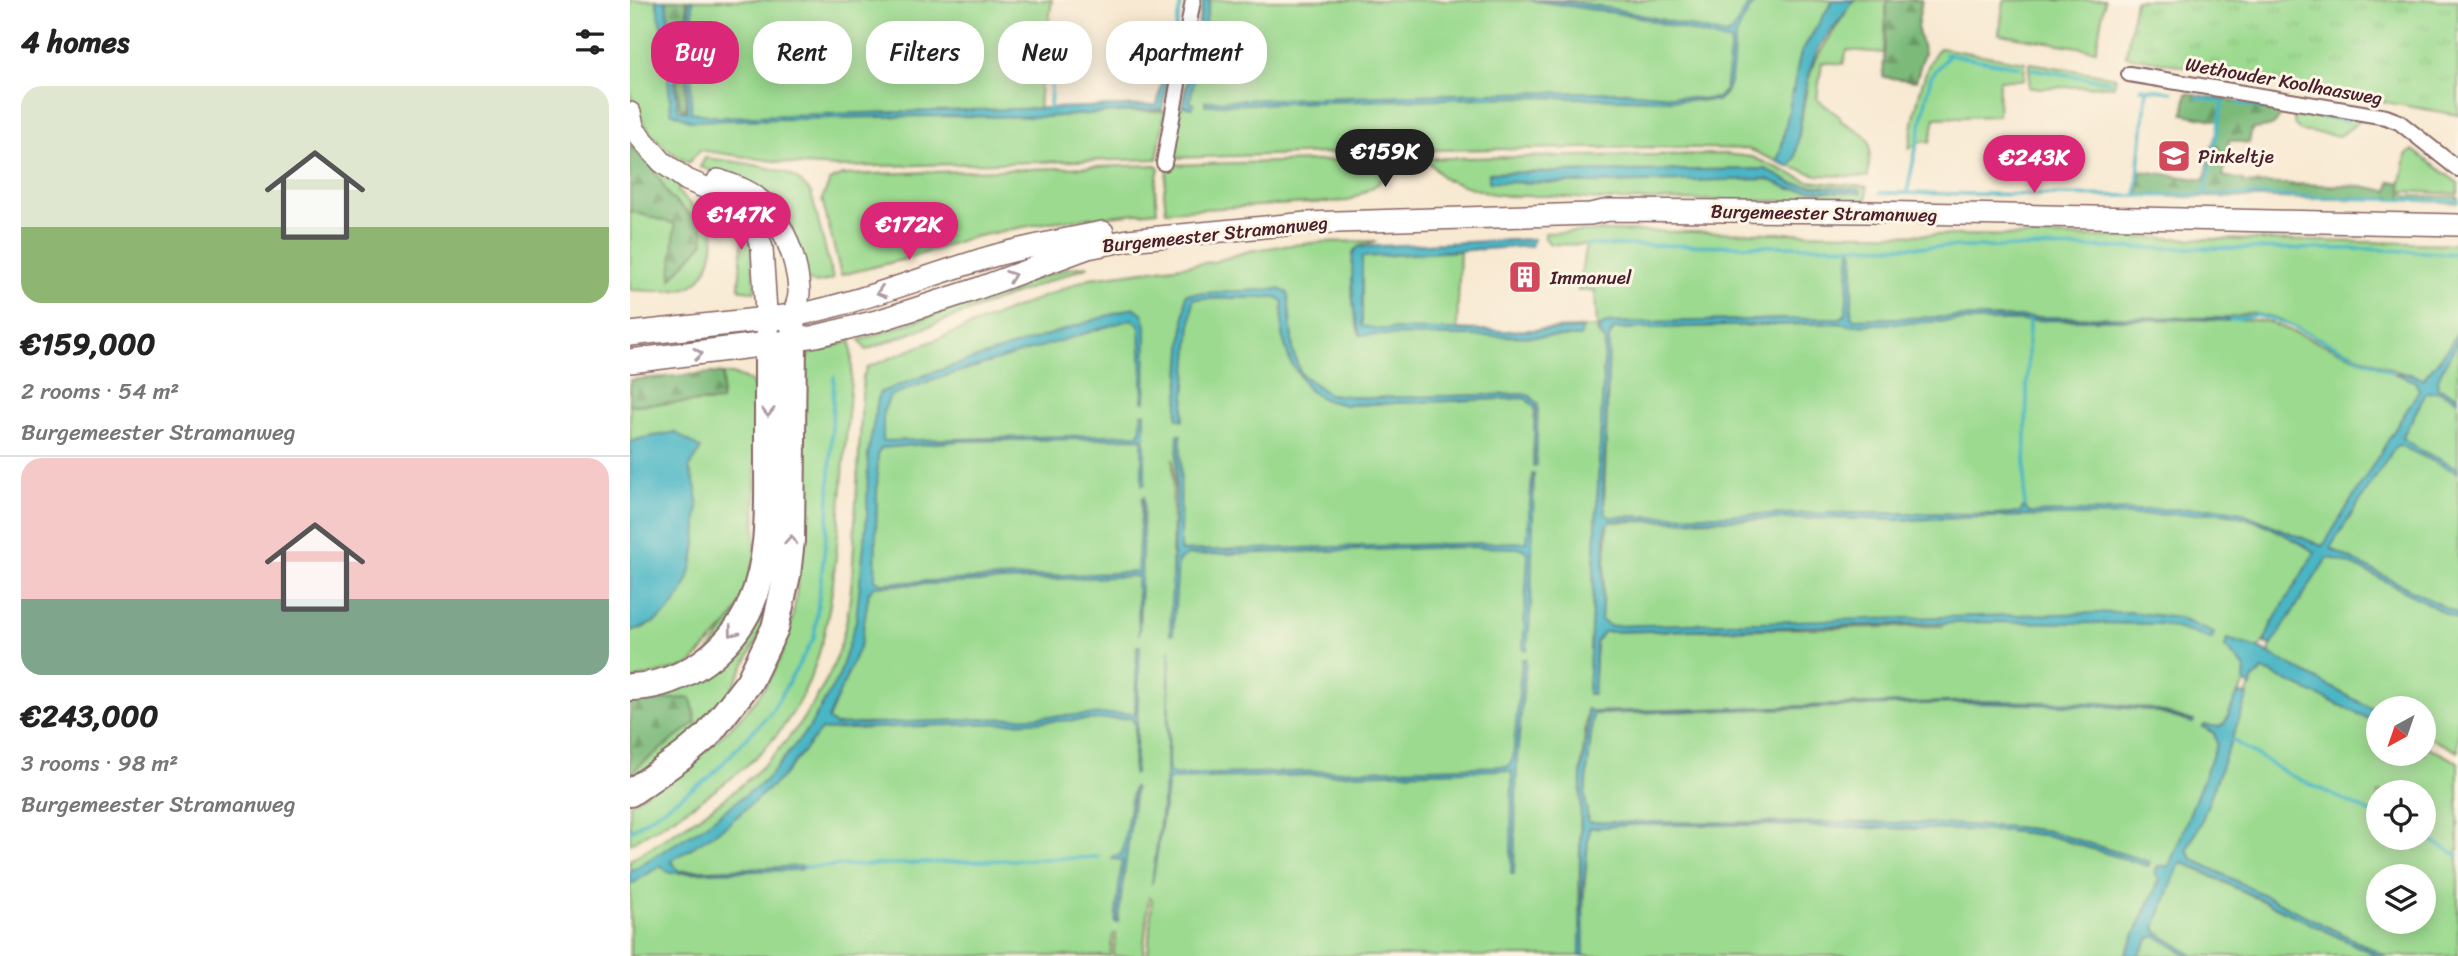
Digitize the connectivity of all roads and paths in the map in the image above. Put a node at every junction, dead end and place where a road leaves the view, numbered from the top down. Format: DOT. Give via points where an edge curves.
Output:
graph roads {
  1 [pos="1194,0"];
  2 [pos="2129,74"];
  3 [pos="632,118"];
  4 [pos="1164,163"];
  5 [pos="2458,169"];
  6 [pos="1609,211"];
  7 [pos="2458,225"];
  8 [pos="800,292"];
  9 [pos="839,306"];
  10 [pos="780,330"];
  11 [pos="630,334"];
  12 [pos="630,361"];
  13 [pos="630,687"];
  14 [pos="630,793"];
  1 -- 4 [label="street"];
  2 -- 5 [label="street, Wethouder Koolhaasweg" via="2386,117 2399,122"];
  3 -- 8 [label="main road" via="658,148 680,163 746,190 769,209 786,237"];
  3 -- 10 [label="main road" via="638,136 662,162 687,180 732,199 744,211 762,248"];
  6 -- 7 [label="main road, Burgemeester Stramanweg"];
  6 -- 9 [label="main road, Burgemeester Stramanweg, one-way" via="1588,204 1358,210 1137,226 993,256"];
  10 -- 6 [label="main road, Burgemeester Stramanweg, one-way" via="877,320 1088,248 1128,240 1307,223"];
  8 -- 9 [label="main road"];
  8 -- 10 [label="main road"];
  9 -- 10 [label="main road, Burgemeester Stramanweg"];
  10 -- 11 [label="main road, Burgemeester Stramanweg"];
  12 -- 10 [label="main road, Burgemeester Stramanweg, one-way" via="721,352"];
  10 -- 13 [label="highway, one-way" via="765,551 751,604 725,644 706,661 667,681"];
  14 -- 10 [label="highway, one-way" via="707,736 749,682 775,628 791,540"];
}
